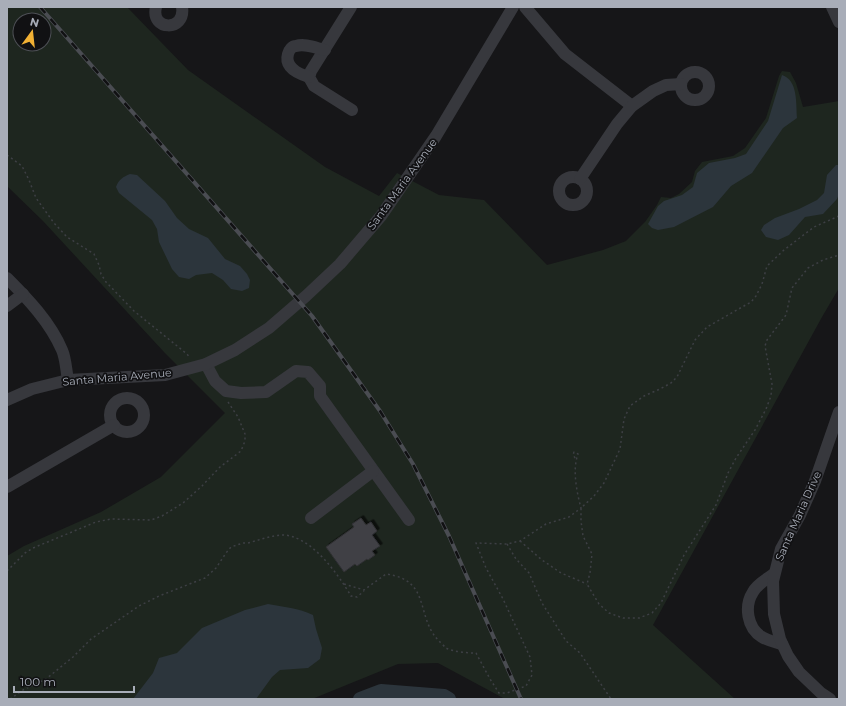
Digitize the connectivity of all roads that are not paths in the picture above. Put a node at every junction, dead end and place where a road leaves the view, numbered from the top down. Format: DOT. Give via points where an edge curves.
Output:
graph roads {
  1 [pos="156,7"];
  2 [pos="182,7"];
  3 [pos="351,7"];
  4 [pos="513,7"];
  5 [pos="525,7"];
  6 [pos="832,7"];
  7 [pos="839,22"];
  8 [pos="325,50"];
  9 [pos="309,77"];
  10 [pos="681,84"];
  11 [pos="632,106"];
  12 [pos="352,110"];
  13 [pos="580,180"];
  14 [pos="7,278"];
  15 [pos="23,294"];
  16 [pos="7,306"];
  17 [pos="201,366"];
  18 [pos="68,380"];
  19 [pos="7,400"];
  20 [pos="839,412"];
  21 [pos="114,425"];
  22 [pos="374,471"];
  23 [pos="7,487"];
  24 [pos="310,518"];
  25 [pos="409,520"];
  26 [pos="774,574"];
  27 [pos="782,644"];
  28 [pos="830,699"];
  1 -- 2 [label="street" via="158,22 168,26 174,25 182,18"];
  3 -- 8 [label="street"];
  4 -- 17 [label="street, Santa Maria Avenue" via="436,136 381,216 345,258 269,328 234,350"];
  5 -- 11 [label="street" via="565,54"];
  6 -- 7 [label="street"];
  8 -- 9 [label="street"];
  8 -- 9 [label="street" via="304,45 289,50 289,66 298,74"];
  9 -- 12 [label="street" via="314,86"];
  10 -- 11 [label="street" via="666,85"];
  11 -- 13 [label="street" via="616,124"];
  14 -- 15 [label="street"];
  15 -- 16 [label="street"];
  15 -- 18 [label="street" via="47,323 62,351"];
  17 -- 18 [label="street, Santa Maria Avenue" via="165,375"];
  17 -- 22 [label="street" via="226,391 241,393 266,392 296,372 308,372 320,386 320,396"];
  18 -- 19 [label="street, Santa Maria Avenue" via="32,389"];
  20 -- 26 [label="street, Santa Maria Drive" via="815,482 781,549"];
  21 -- 23 [label="street"];
  22 -- 24 [label="street"];
  22 -- 25 [label="street"];
  26 -- 27 [label="street, Santa Maria Drive" via="774,614"];
  26 -- 27 [label="street" via="753,591 748,617 750,624 760,636"];
  27 -- 28 [label="street, Santa Maria Drive" via="799,672"];
}
